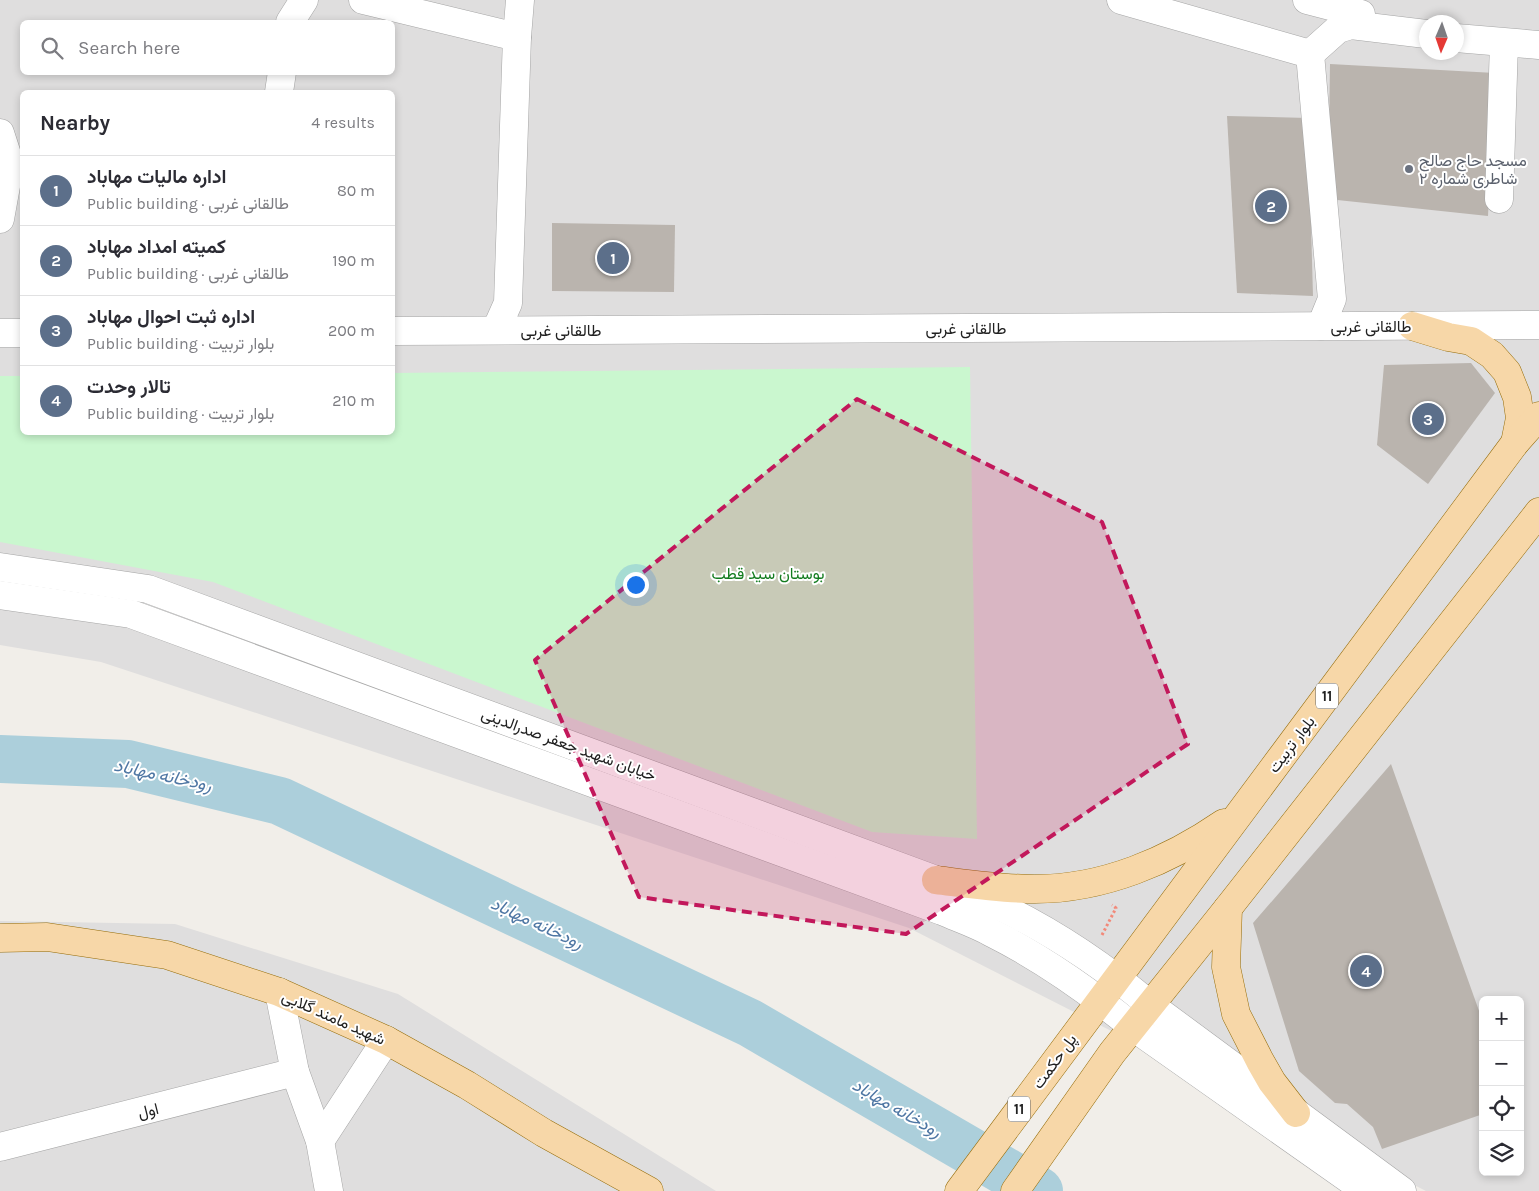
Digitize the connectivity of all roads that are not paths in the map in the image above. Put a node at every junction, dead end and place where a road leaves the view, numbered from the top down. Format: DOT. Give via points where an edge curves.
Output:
graph roads {
  1 [pos="304,0"];
  2 [pos="363,0"];
  3 [pos="520,0"];
  4 [pos="1121,0"];
  5 [pos="1308,0"];
  6 [pos="1359,13"];
  7 [pos="291,20"];
  8 [pos="1419,32"];
  9 [pos="517,37"];
  10 [pos="1464,39"];
  11 [pos="1504,43"];
  12 [pos="1539,45"];
  13 [pos="1310,54"];
  14 [pos="282,75"];
  15 [pos="279,90"];
  16 [pos="0,133"];
  17 [pos="1499,199"];
  18 [pos="0,219"];
  19 [pos="1539,325"];
  20 [pos="1321,326"];
  21 [pos="1412,326"];
  22 [pos="496,330"];
  23 [pos="395,331"];
  24 [pos="0,333"];
  25 [pos="20,333"];
  26 [pos="1539,416"];
  27 [pos="1515,443"];
  28 [pos="1539,512"];
  29 [pos="0,567"];
  30 [pos="0,595"];
  31 [pos="1240,813"];
  32 [pos="936,880"];
  33 [pos="1228,908"];
  34 [pos="0,938"];
  35 [pos="1118,978"];
  36 [pos="279,992"];
  37 [pos="1100,1000"];
  38 [pos="1150,1005"];
  39 [pos="1133,1027"];
  40 [pos="386,1040"];
  41 [pos="295,1072"];
  42 [pos="1296,1113"];
  43 [pos="320,1141"];
  44 [pos="0,1147"];
  45 [pos="642,1189"];
  46 [pos="329,1191"];
  47 [pos="959,1191"];
  48 [pos="1015,1191"];
  49 [pos="1366,1191"];
  50 [pos="1402,1191"];
  1 -- 7 [label="street"];
  2 -- 9 [label="street"];
  3 -- 9 [label="street"];
  4 -- 13 [label="street"];
  5 -- 6 [label="street"];
  6 -- 8 [label="street"];
  6 -- 13 [label="street"];
  9 -- 22 [label="street" via="508,303"];
  10 -- 11 [label="street"];
  11 -- 12 [label="street"];
  11 -- 17 [label="street"];
  13 -- 20 [label="street" via="1332,299"];
  14 -- 15 [label="street"];
  16 -- 18 [label="street" via="10,164"];
  19 -- 21 [label="street, طالقانی غربی"];
  20 -- 21 [label="street, طالقانی غربی"];
  20 -- 22 [label="street, طالقانی غربی"];
  21 -- 27 [label="main road" via="1471,341 1492,354 1507,372 1517,397 1520,418"];
  22 -- 23 [label="street, طالقانی غربی"];
  24 -- 25 [label="street"];
  26 -- 27 [label="main road, بلوار تربیت / 11"];
  27 -- 31 [label="main road, بلوار تربیت / 11"];
  28 -- 33 [label="main road"];
  29 -- 32 [label="street, خیابان شهید جعفر صدرالدینی" via="148,588"];
  30 -- 37 [label="street, خیابان شهید جعفر صدرالدینی" via="131,614 896,894 992,932"];
  31 -- 32 [label="main road" via="1172,854 1132,872 1083,884 1036,889"];
  31 -- 35 [label="main road, بلوار تربیت / 11"];
  32 -- 35 [label="street, خیابان شهید جعفر صدرالدینی" via="1010,911 1049,932"];
  33 -- 38 [label="main road"];
  33 -- 42 [label="main road" via="1226,967 1236,1014 1272,1082"];
  34 -- 36 [label="main road, شهید مامند گلابی" via="47,937 166,955"];
  35 -- 37 [label="main road, 11"];
  35 -- 38 [label="street, خیابان شهید جعفر صدرالدینی"];
  36 -- 40 [label="main road, شهید مامند گلابی"];
  36 -- 41 [label="street"];
  37 -- 39 [label="street, خیابان شهید جعفر صدرالدینی"];
  37 -- 47 [label="main road, پل حکمت / 11"];
  38 -- 39 [label="main road"];
  38 -- 42 [label="street, خیابان شهید جعفر صدرالدینی"];
  39 -- 48 [label="main road"];
  39 -- 49 [label="street, خیابان شهید جعفر صدرالدینی"];
  40 -- 43 [label="street"];
  40 -- 45 [label="main road, شهید مامند گلابی"];
  41 -- 43 [label="street"];
  41 -- 44 [label="street, اول"];
  42 -- 50 [label="street, خیابان شهید جعفر صدرالدینی"];
  43 -- 46 [label="street"];
}
